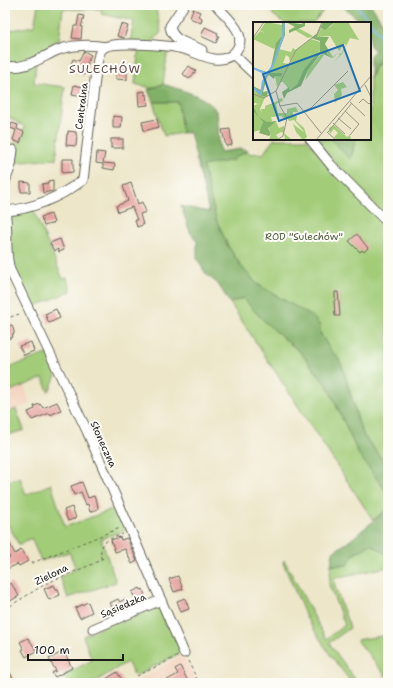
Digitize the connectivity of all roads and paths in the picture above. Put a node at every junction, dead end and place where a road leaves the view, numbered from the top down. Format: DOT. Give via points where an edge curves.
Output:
graph roads {
  1 [pos="184,5"];
  2 [pos="216,5"];
  3 [pos="105,47"];
  4 [pos="233,54"];
  5 [pos="208,57"];
  6 [pos="5,66"];
  7 [pos="253,73"];
  8 [pos="311,140"];
  9 [pos="13,150"];
  10 [pos="5,182"];
  11 [pos="5,211"];
  12 [pos="388,223"];
  13 [pos="29,310"];
  14 [pos="5,319"];
  15 [pos="130,528"];
  16 [pos="105,557"];
  17 [pos="101,559"];
  18 [pos="32,563"];
  19 [pos="161,600"];
  20 [pos="5,609"];
  21 [pos="93,629"];
  22 [pos="184,653"];
  23 [pos="137,676"];
  24 [pos="5,677"];
  25 [pos="8,683"];
  26 [pos="199,683"];
  1 -- 5 [label="street" via="170,26 170,32 175,38 204,51"];
  2 -- 4 [label="street" via="236,27 240,38"];
  3 -- 5 [label="street" via="143,45 180,48"];
  3 -- 6 [label="street" via="67,48 27,65"];
  3 -- 11 [label="street, Centralna" via="99,54 96,71 84,180 36,205"];
  4 -- 5 [label="street" via="224,59"];
  4 -- 7 [label="street"];
  8 -- 12 [label="street" via="331,165"];
  9 -- 10 [label="street"];
  11 -- 13 [label="street, Słoneczna" via="8,230 7,260"];
  13 -- 14 [label="path"];
  13 -- 15 [label="street, Słoneczna"];
  15 -- 17 [label="path" via="106,541 101,549"];
  15 -- 18 [label="path"];
  15 -- 19 [label="street, Słoneczna"];
  16 -- 17 [label="path, Zielona"];
  17 -- 20 [label="path, Zielona" via="47,583"];
  19 -- 21 [label="street, Sąsiedzka"];
  19 -- 22 [label="street, Słoneczna"];
  22 -- 23 [label="path"];
  22 -- 26 [label="path"];
  24 -- 25 [label="main road"];
}
